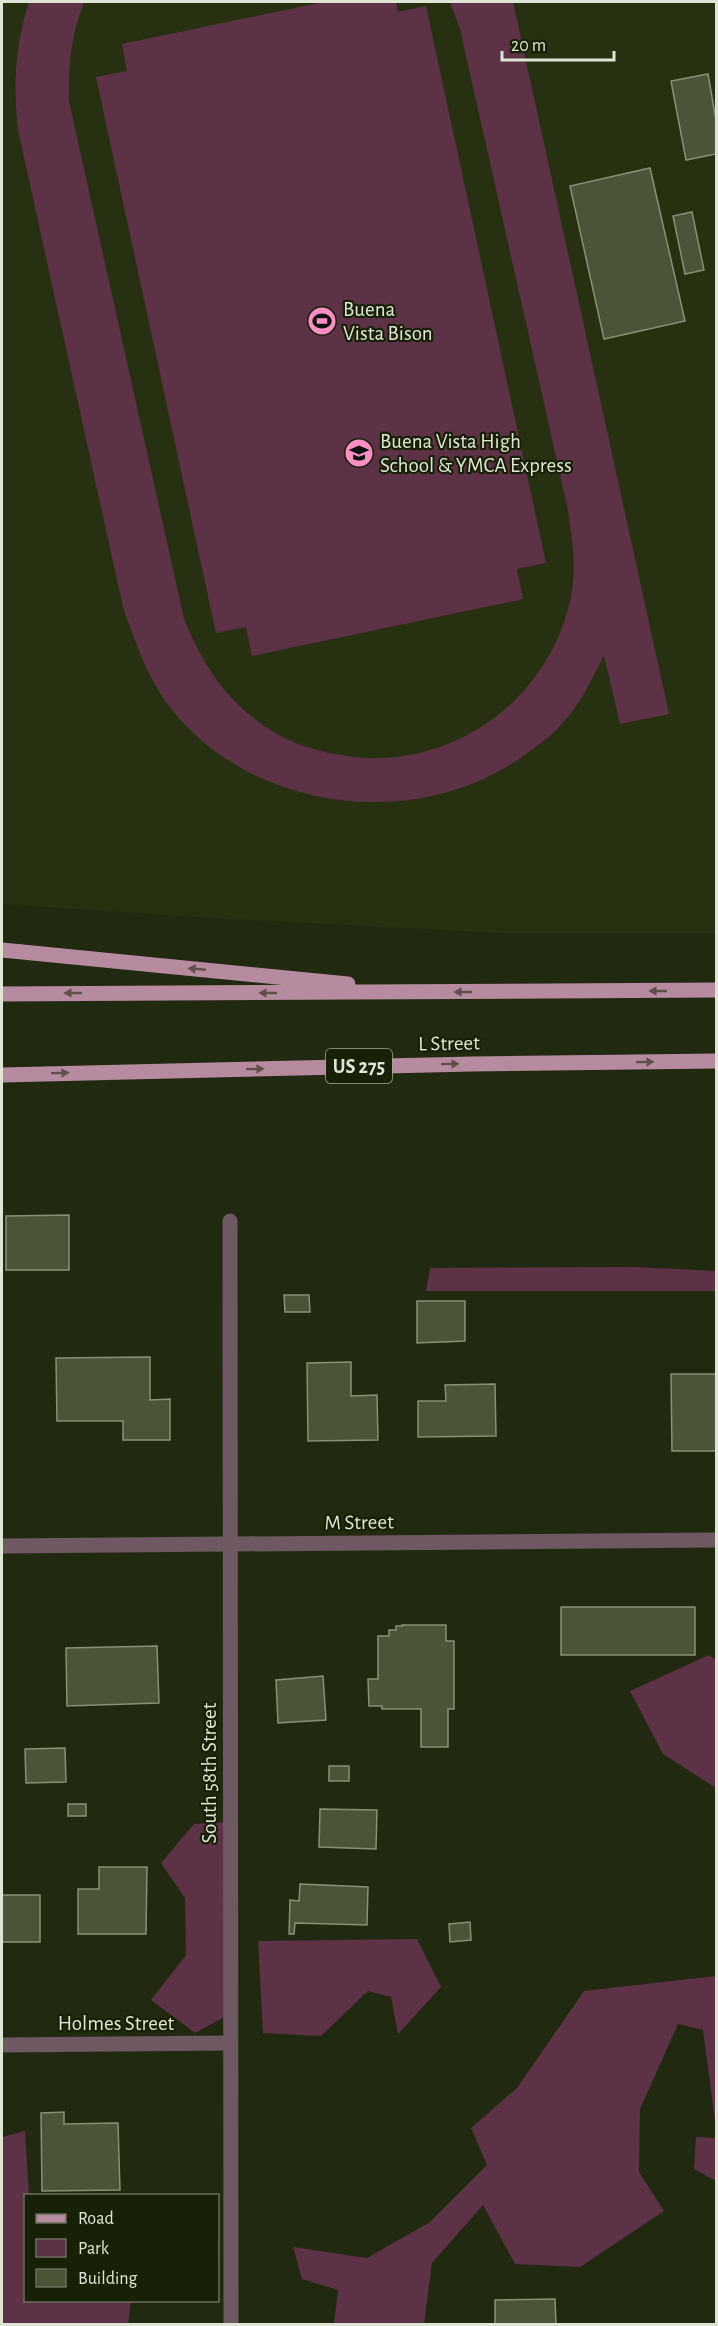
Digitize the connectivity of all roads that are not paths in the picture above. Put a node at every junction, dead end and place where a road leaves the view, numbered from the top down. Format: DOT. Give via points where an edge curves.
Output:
graph roads {
  1 [pos="2,950"];
  2 [pos="717,990"];
  3 [pos="422,992"];
  4 [pos="2,994"];
  5 [pos="717,1061"];
  6 [pos="2,1075"];
  7 [pos="230,1221"];
  8 [pos="717,1540"];
  9 [pos="230,1544"];
  10 [pos="2,1546"];
  11 [pos="230,2043"];
  12 [pos="2,2045"];
  13 [pos="231,2325"];
  3 -- 1 [label="main road, one-way"];
  2 -- 3 [label="main road, one-way"];
  3 -- 4 [label="main road, one-way"];
  6 -- 5 [label="main road, L Street / US 275, one-way"];
  7 -- 9 [label="street, South 58th Street"];
  8 -- 9 [label="street, M Street"];
  9 -- 10 [label="street, M Street"];
  9 -- 11 [label="street, South 58th Street"];
  11 -- 12 [label="street, Holmes Street"];
  11 -- 13 [label="street, South 58th Street"];
}
